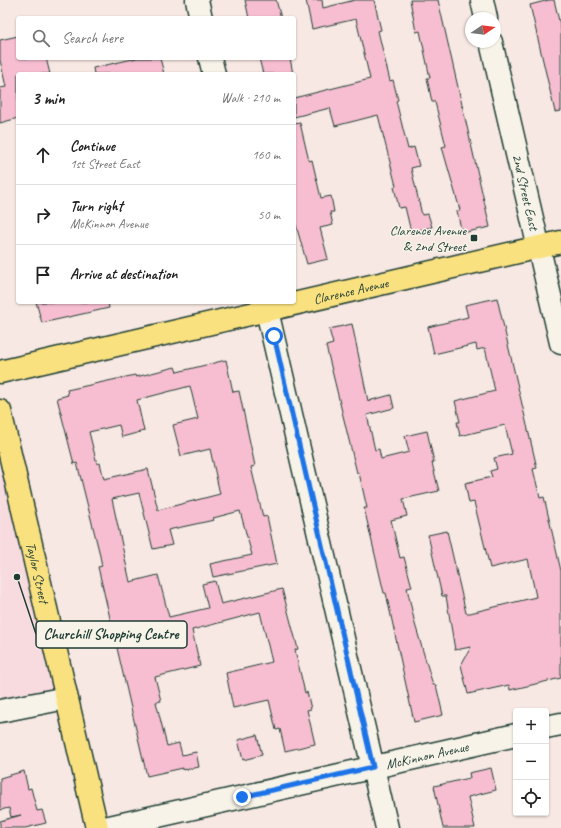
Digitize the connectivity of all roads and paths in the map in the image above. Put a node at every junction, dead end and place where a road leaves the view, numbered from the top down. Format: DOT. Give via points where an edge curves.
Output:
graph roads {
  1 [pos="197,0"];
  2 [pos="482,0"];
  3 [pos="485,12"];
  4 [pos="201,16"];
  5 [pos="492,48"];
  6 [pos="210,60"];
  7 [pos="214,72"];
  8 [pos="561,242"];
  9 [pos="539,247"];
  10 [pos="296,300"];
  11 [pos="280,304"];
  12 [pos="266,307"];
  13 [pos="561,343"];
  14 [pos="0,372"];
  15 [pos="0,411"];
  16 [pos="66,698"];
  17 [pos="0,712"];
  18 [pos="561,724"];
  19 [pos="549,726"];
  20 [pos="513,736"];
  21 [pos="373,767"];
  22 [pos="97,828"];
  23 [pos="104,828"];
  24 [pos="387,828"];
  1 -- 4 [label="street"];
  2 -- 3 [label="street"];
  5 -- 9 [label="street, 2nd Street East"];
  6 -- 7 [label="street"];
  8 -- 9 [label="main road, Clarence Avenue"];
  9 -- 10 [label="main road, Clarence Avenue"];
  9 -- 13 [label="street, 2nd Street East"];
  11 -- 12 [label="main road, Clarence Avenue"];
  12 -- 14 [label="main road, Clarence Avenue"];
  12 -- 21 [label="street"];
  15 -- 16 [label="main road, Taylor Street"];
  16 -- 17 [label="street"];
  16 -- 22 [label="main road, Taylor Street"];
  18 -- 19 [label="street"];
  20 -- 21 [label="street, McKinnon Avenue"];
  21 -- 23 [label="street, McKinnon Avenue"];
  21 -- 24 [label="street"];
}
